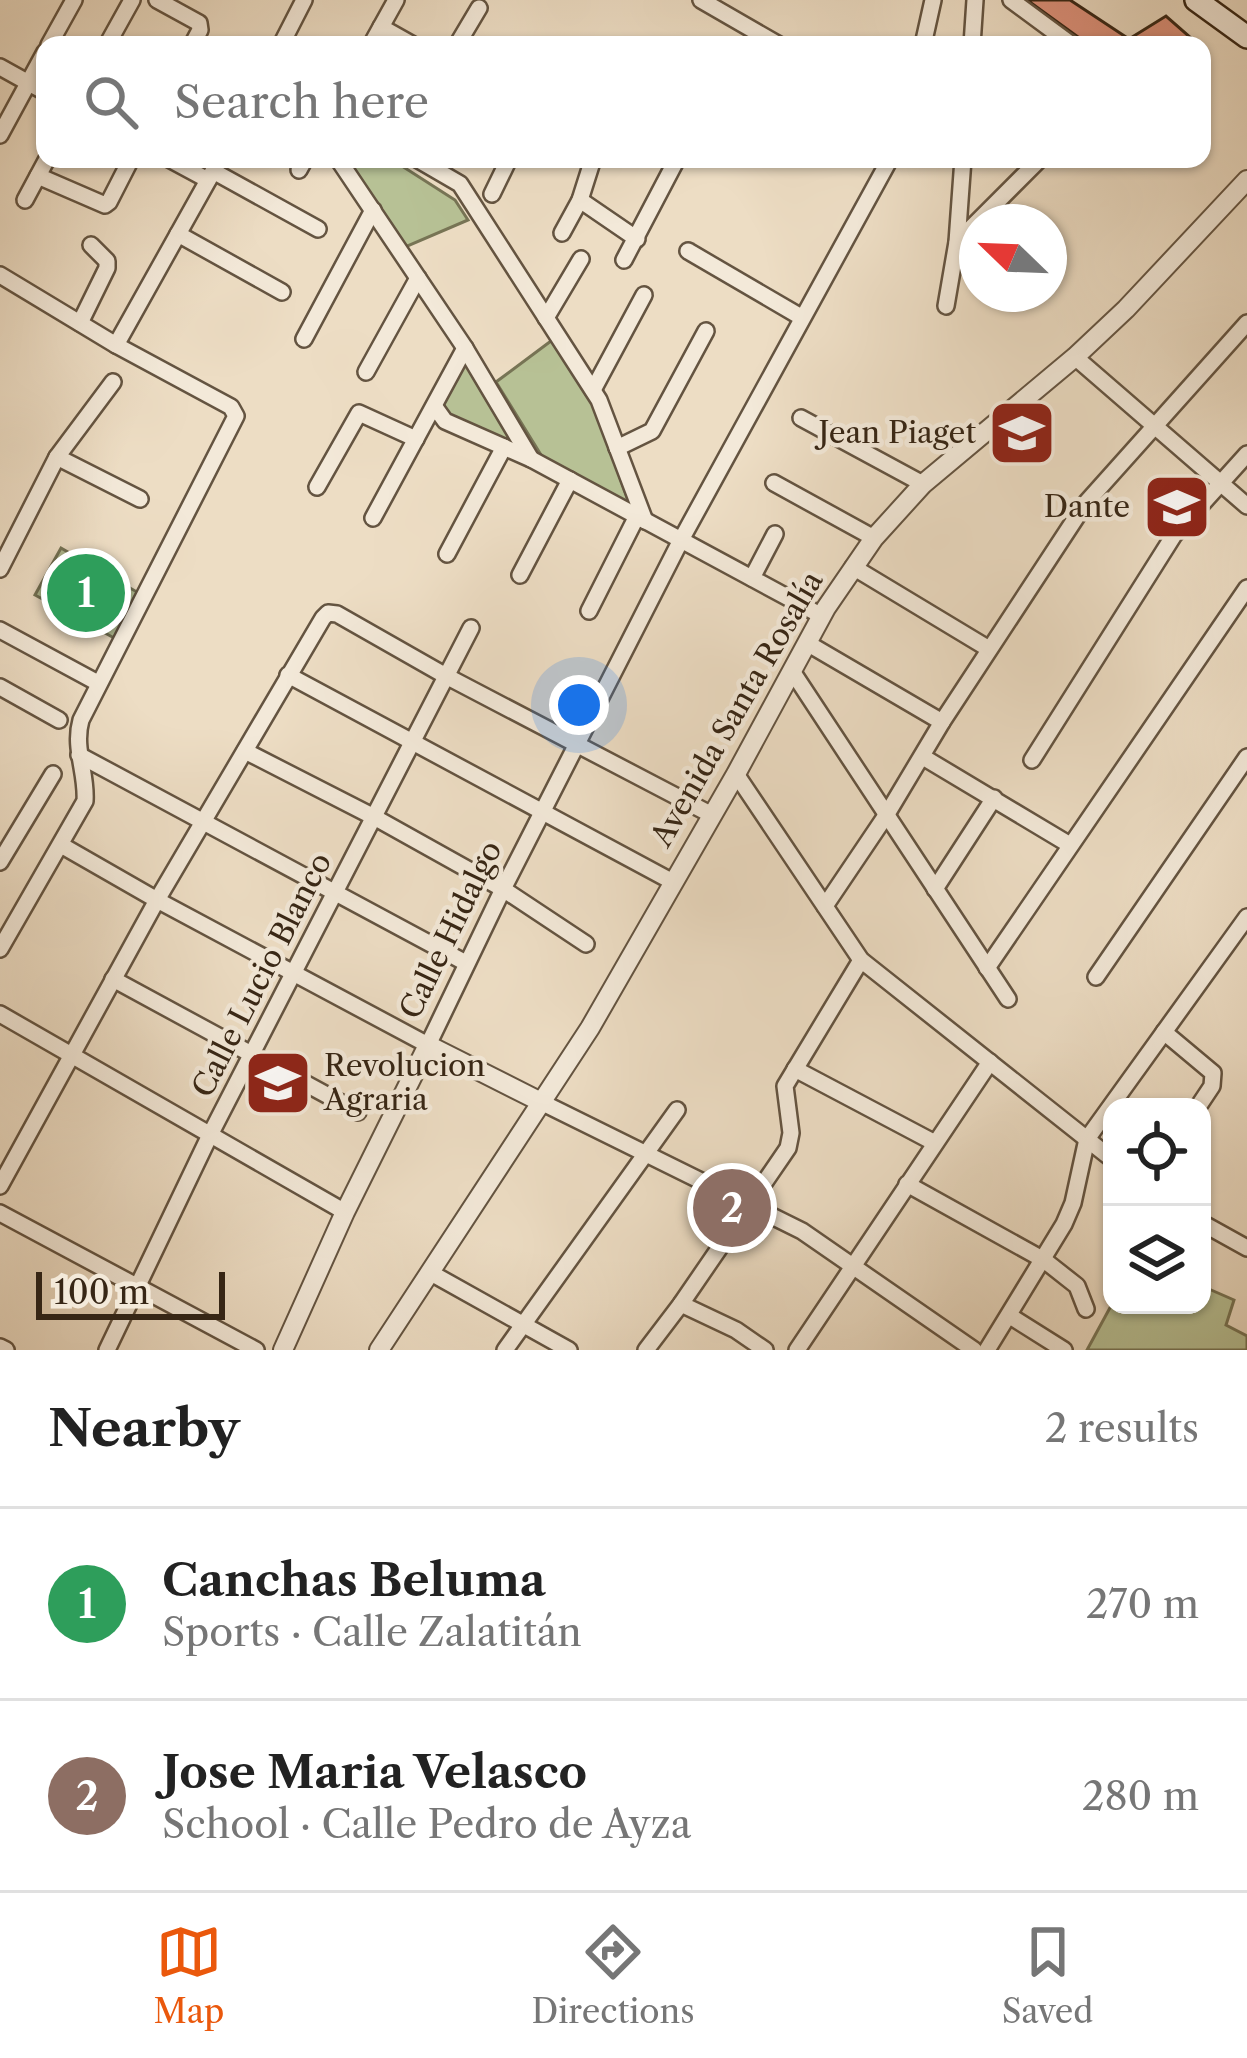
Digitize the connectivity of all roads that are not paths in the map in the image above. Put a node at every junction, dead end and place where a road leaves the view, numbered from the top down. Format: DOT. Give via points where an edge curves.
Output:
graph roads {
  1 [pos="74,0"];
  2 [pos="132,0"];
  3 [pos="157,0"];
  4 [pos="304,0"];
  5 [pos="396,0"];
  6 [pos="701,0"];
  7 [pos="933,0"];
  8 [pos="1011,0"];
  9 [pos="1196,0"];
  10 [pos="974,1"];
  11 [pos="479,8"];
  12 [pos="381,27"];
  13 [pos="54,36"];
  14 [pos="112,36"];
  15 [pos="197,36"];
  16 [pos="286,36"];
  17 [pos="376,36"];
  18 [pos="397,36"];
  19 [pos="462,36"];
  20 [pos="763,36"];
  21 [pos="925,36"];
  22 [pos="972,36"];
  23 [pos="1060,36"];
  24 [pos="1247,38"];
  25 [pos="0,67"];
  26 [pos="36,68"];
  27 [pos="28,82"];
  28 [pos="36,87"];
  29 [pos="0,135"];
  30 [pos="42,168"];
  31 [pos="125,168"];
  32 [pos="344,168"];
  33 [pos="432,168"];
  34 [pos="505,168"];
  35 [pos="590,168"];
  36 [pos="672,168"];
  37 [pos="885,168"];
  38 [pos="962,168"];
  39 [pos="1031,168"];
  40 [pos="213,170"];
  41 [pos="38,176"];
  42 [pos="1247,180"];
  43 [pos="492,194"];
  44 [pos="25,200"];
  45 [pos="580,200"];
  46 [pos="373,210"];
  47 [pos="318,229"];
  48 [pos="562,233"];
  49 [pos="178,234"];
  50 [pos="637,238"];
  51 [pos="957,242"];
  52 [pos="91,245"];
  53 [pos="688,251"];
  54 [pos="581,259"];
  55 [pos="624,260"];
  56 [pos="0,274"];
  57 [pos="418,278"];
  58 [pos="282,292"];
  59 [pos="644,295"];
  60 [pos="946,306"];
  61 [pos="801,317"];
  62 [pos="546,318"];
  63 [pos="1247,322"];
  64 [pos="80,323"];
  65 [pos="706,331"];
  66 [pos="304,338"];
  67 [pos="116,345"];
  68 [pos="465,348"];
  69 [pos="1075,357"];
  70 [pos="366,372"];
  71 [pos="113,382"];
  72 [pos="592,389"];
  73 [pos="434,407"];
  74 [pos="801,418"];
  75 [pos="1154,425"];
  76 [pos="416,440"];
  77 [pos="504,447"];
  78 [pos="617,448"];
  79 [pos="1247,454"];
  80 [pos="57,457"];
  81 [pos="531,459"];
  82 [pos="570,480"];
  83 [pos="1220,482"];
  84 [pos="774,483"];
  85 [pos="922,484"];
  86 [pos="317,487"];
  87 [pos="140,499"];
  88 [pos="1247,506"];
  89 [pos="373,518"];
  90 [pos="641,519"];
  91 [pos="776,534"];
  92 [pos="874,538"];
  93 [pos="681,540"];
  94 [pos="447,554"];
  95 [pos="853,567"];
  96 [pos="0,569"];
  97 [pos="520,575"];
  98 [pos="752,578"];
  99 [pos="1247,588"];
  100 [pos="589,611"];
  101 [pos="822,616"];
  102 [pos="471,628"];
  103 [pos="0,630"];
  104 [pos="807,643"];
  105 [pos="989,649"];
  106 [pos="792,671"];
  107 [pos="288,675"];
  108 [pos="446,676"];
  109 [pos="98,683"];
  110 [pos="0,687"];
  111 [pos="59,720"];
  112 [pos="942,722"];
  113 [pos="412,742"];
  114 [pos="577,745"];
  115 [pos="245,751"];
  116 [pos="79,755"];
  117 [pos="923,757"];
  118 [pos="1247,757"];
  119 [pos="1032,760"];
  120 [pos="53,774"];
  121 [pos="736,774"];
  122 [pos="994,799"];
  123 [pos="542,812"];
  124 [pos="887,814"];
  125 [pos="712,815"];
  126 [pos="374,817"];
  127 [pos="203,824"];
  128 [pos="61,845"];
  129 [pos="1070,845"];
  130 [pos="0,862"];
  131 [pos="673,882"];
  132 [pos="503,889"];
  133 [pos="935,889"];
  134 [pos="334,893"];
  135 [pos="157,900"];
  136 [pos="825,906"];
  137 [pos="1244,928"];
  138 [pos="586,944"];
  139 [pos="0,949"];
  140 [pos="861,960"];
  141 [pos="466,963"];
  142 [pos="987,968"];
  143 [pos="293,973"];
  144 [pos="1096,977"];
  145 [pos="112,979"];
  146 [pos="1008,1000"];
  147 [pos="0,1014"];
  148 [pos="1164,1032"];
  149 [pos="428,1045"];
  150 [pos="251,1054"];
  151 [pos="70,1056"];
  152 [pos="990,1063"];
  153 [pos="796,1069"];
  154 [pos="1204,1098"];
  155 [pos="543,1103"];
  156 [pos="677,1110"];
  157 [pos="358,1112"];
  158 [pos="210,1135"];
  159 [pos="1087,1139"];
  160 [pos="935,1143"];
  161 [pos="1103,1152"];
  162 [pos="646,1154"];
  163 [pos="907,1184"];
  164 [pos="0,1186"];
  165 [pos="749,1205"];
  166 [pos="345,1212"];
  167 [pos="0,1214"];
  168 [pos="1211,1228"];
  169 [pos="1247,1249"];
  170 [pos="1044,1260"];
  171 [pos="852,1266"];
  172 [pos="431,1273"];
  173 [pos="137,1286"];
  174 [pos="681,1304"];
  175 [pos="1086,1309"];
  176 [pos="1010,1316"];
  177 [pos="523,1325"];
  178 [pos="107,1350"];
  179 [pos="256,1350"];
  180 [pos="283,1350"];
  181 [pos="379,1350"];
  182 [pos="505,1350"];
  183 [pos="569,1350"];
  184 [pos="646,1350"];
  185 [pos="765,1350"];
  186 [pos="796,1350"];
  187 [pos="974,1350"];
  188 [pos="987,1350"];
  189 [pos="1064,1350"];
  1 -- 13 [label="street"];
  2 -- 14 [label="street"];
  3 -- 15 [label="street" via="199,23"];
  4 -- 16 [label="street"];
  5 -- 12 [label="street"];
  6 -- 20 [label="street"];
  7 -- 21 [label="street"];
  8 -- 23 [label="street"];
  9 -- 24 [label="main road"];
  10 -- 22 [label="street"];
  11 -- 19 [label="street"];
  12 -- 17 [label="street"];
  12 -- 18 [label="street"];
  25 -- 27 [label="street"];
  26 -- 27 [label="street"];
  27 -- 28 [label="street"];
  27 -- 29 [label="street"];
  30 -- 41 [label="street"];
  31 -- 41 [label="street" via="105,205"];
  32 -- 46 [label="street"];
  33 -- 62 [label="street" via="460,184"];
  34 -- 43 [label="street"];
  35 -- 45 [label="street"];
  36 -- 50 [label="street"];
  37 -- 61 [label="street, Calle Hidalgo"];
  38 -- 51 [label="street"];
  39 -- 51 [label="street"];
  40 -- 47 [label="street"];
  40 -- 49 [label="street"];
  41 -- 44 [label="street"];
  42 -- 69 [label="street, Avenida Santa Rosalía"];
  45 -- 48 [label="street"];
  45 -- 50 [label="street"];
  46 -- 57 [label="street"];
  46 -- 66 [label="street"];
  49 -- 58 [label="street"];
  49 -- 67 [label="street"];
  50 -- 55 [label="street"];
  51 -- 60 [label="street"];
  52 -- 64 [label="street" via="107,268"];
  53 -- 61 [label="street"];
  54 -- 62 [label="street"];
  56 -- 64 [label="street"];
  57 -- 68 [label="street"];
  57 -- 70 [label="street"];
  59 -- 72 [label="street"];
  61 -- 93 [label="street, Calle Hidalgo"];
  62 -- 72 [label="street"];
  63 -- 75 [label="street"];
  64 -- 67 [label="street"];
  65 -- 78 [label="street" via="652,430"];
  67 -- 109 [label="street" via="231,406 236,416"];
  68 -- 73 [label="street"];
  68 -- 81 [label="street"];
  69 -- 75 [label="street"];
  69 -- 85 [label="street, Avenida Santa Rosalía"];
  71 -- 80 [label="street"];
  72 -- 78 [label="street"];
  73 -- 76 [label="street"];
  73 -- 77 [label="street" via="445,421"];
  74 -- 85 [label="street"];
  75 -- 83 [label="street"];
  75 -- 105 [label="street" via="1085,504"];
  76 -- 86 [label="street" via="359,413"];
  76 -- 89 [label="street"];
  77 -- 81 [label="street"];
  77 -- 94 [label="street"];
  78 -- 90 [label="street"];
  79 -- 83 [label="street"];
  80 -- 87 [label="street"];
  80 -- 96 [label="street"];
  81 -- 82 [label="street"];
  82 -- 90 [label="street"];
  82 -- 97 [label="street"];
  83 -- 88 [label="street"];
  83 -- 119 [label="street" via="1174,535"];
  84 -- 92 [label="street"];
  85 -- 92 [label="street, Avenida Santa Rosalía"];
  90 -- 93 [label="street"];
  90 -- 100 [label="street"];
  91 -- 98 [label="street"];
  92 -- 95 [label="street, Avenida Santa Rosalía"];
  93 -- 98 [label="street"];
  93 -- 114 [label="street, Calle Hidalgo"];
  95 -- 101 [label="street, Avenida Santa Rosalía"];
  95 -- 105 [label="street"];
  98 -- 101 [label="street"];
  99 -- 129 [label="street"];
  101 -- 104 [label="street, Avenida Santa Rosalía"];
  102 -- 108 [label="street, Calle Lucio Blanco"];
  103 -- 109 [label="street"];
  104 -- 106 [label="street, Avenida Santa Rosalía"];
  104 -- 112 [label="street"];
  105 -- 112 [label="street"];
  106 -- 121 [label="street, Avenida Santa Rosalía"];
  106 -- 124 [label="street"];
  107 -- 108 [label="street" via="328,613"];
  107 -- 113 [label="street"];
  107 -- 115 [label="street"];
  108 -- 113 [label="street, Calle Lucio Blanco"];
  108 -- 114 [label="street"];
  109 -- 116 [label="street" via="78,730"];
  110 -- 111 [label="street"];
  112 -- 117 [label="street"];
  113 -- 123 [label="street"];
  113 -- 126 [label="street, Calle Lucio Blanco"];
  114 -- 123 [label="street, Calle Hidalgo"];
  114 -- 125 [label="street"];
  115 -- 126 [label="street"];
  115 -- 127 [label="street"];
  116 -- 127 [label="street"];
  116 -- 128 [label="street" via="85,801"];
  117 -- 122 [label="street"];
  117 -- 124 [label="street"];
  118 -- 144 [label="street"];
  120 -- 130 [label="street"];
  121 -- 125 [label="street, Avenida Santa Rosalía"];
  121 -- 136 [label="street"];
  122 -- 129 [label="street"];
  122 -- 133 [label="street"];
  123 -- 131 [label="street"];
  123 -- 132 [label="street, Calle Hidalgo"];
  124 -- 133 [label="street"];
  124 -- 136 [label="street"];
  125 -- 131 [label="street, Avenida Santa Rosalía"];
  126 -- 132 [label="street"];
  126 -- 134 [label="street, Calle Lucio Blanco"];
  127 -- 134 [label="street"];
  127 -- 135 [label="street"];
  128 -- 135 [label="street"];
  128 -- 139 [label="street"];
  129 -- 142 [label="street"];
  131 -- 155 [label="street, Avenida Santa Rosalía"];
  132 -- 138 [label="street"];
  132 -- 141 [label="street, Calle Hidalgo"];
  133 -- 142 [label="street"];
  134 -- 141 [label="street"];
  134 -- 143 [label="street, Calle Lucio Blanco"];
  135 -- 143 [label="street"];
  135 -- 145 [label="street"];
  136 -- 140 [label="street"];
  137 -- 148 [label="street"];
  140 -- 152 [label="street"];
  140 -- 153 [label="street"];
  141 -- 149 [label="street, Calle Hidalgo"];
  142 -- 146 [label="street"];
  143 -- 149 [label="street"];
  143 -- 150 [label="street, Calle Lucio Blanco"];
  145 -- 150 [label="street"];
  145 -- 151 [label="street"];
  147 -- 151 [label="street"];
  148 -- 154 [label="street" via="1210,1070"];
  148 -- 159 [label="street"];
  149 -- 155 [label="street"];
  149 -- 166 [label="street, Calle Hidalgo"];
  150 -- 157 [label="street"];
  150 -- 158 [label="street, Calle Lucio Blanco"];
  151 -- 158 [label="street"];
  151 -- 164 [label="street"];
  152 -- 159 [label="street"];
  152 -- 160 [label="street"];
  153 -- 160 [label="street"];
  153 -- 165 [label="street" via="785,1086 791,1141"];
  155 -- 162 [label="street"];
  155 -- 172 [label="street, Avenida Santa Rosalía"];
  156 -- 162 [label="street"];
  158 -- 166 [label="street"];
  158 -- 173 [label="street, Calle Lucio Blanco"];
  159 -- 161 [label="street"];
  159 -- 170 [label="street" via="1073,1203"];
  160 -- 163 [label="street"];
  162 -- 165 [label="street"];
  162 -- 177 [label="street"];
  163 -- 170 [label="street"];
  163 -- 171 [label="street"];
  165 -- 171 [label="street"];
  165 -- 174 [label="street"];
  166 -- 180 [label="street, Calle Hidalgo"];
  167 -- 173 [label="street"];
  168 -- 169 [label="street"];
  170 -- 175 [label="street" via="1077,1286"];
  170 -- 176 [label="street"];
  171 -- 186 [label="street"];
  171 -- 187 [label="street"];
  172 -- 177 [label="street"];
  172 -- 181 [label="street, Avenida Santa Rosalía"];
  173 -- 178 [label="street, Calle Lucio Blanco"];
  173 -- 179 [label="street"];
  174 -- 184 [label="street"];
  174 -- 185 [label="street"];
  176 -- 188 [label="street"];
  176 -- 189 [label="street"];
  177 -- 182 [label="street"];
  177 -- 183 [label="street"];
}
